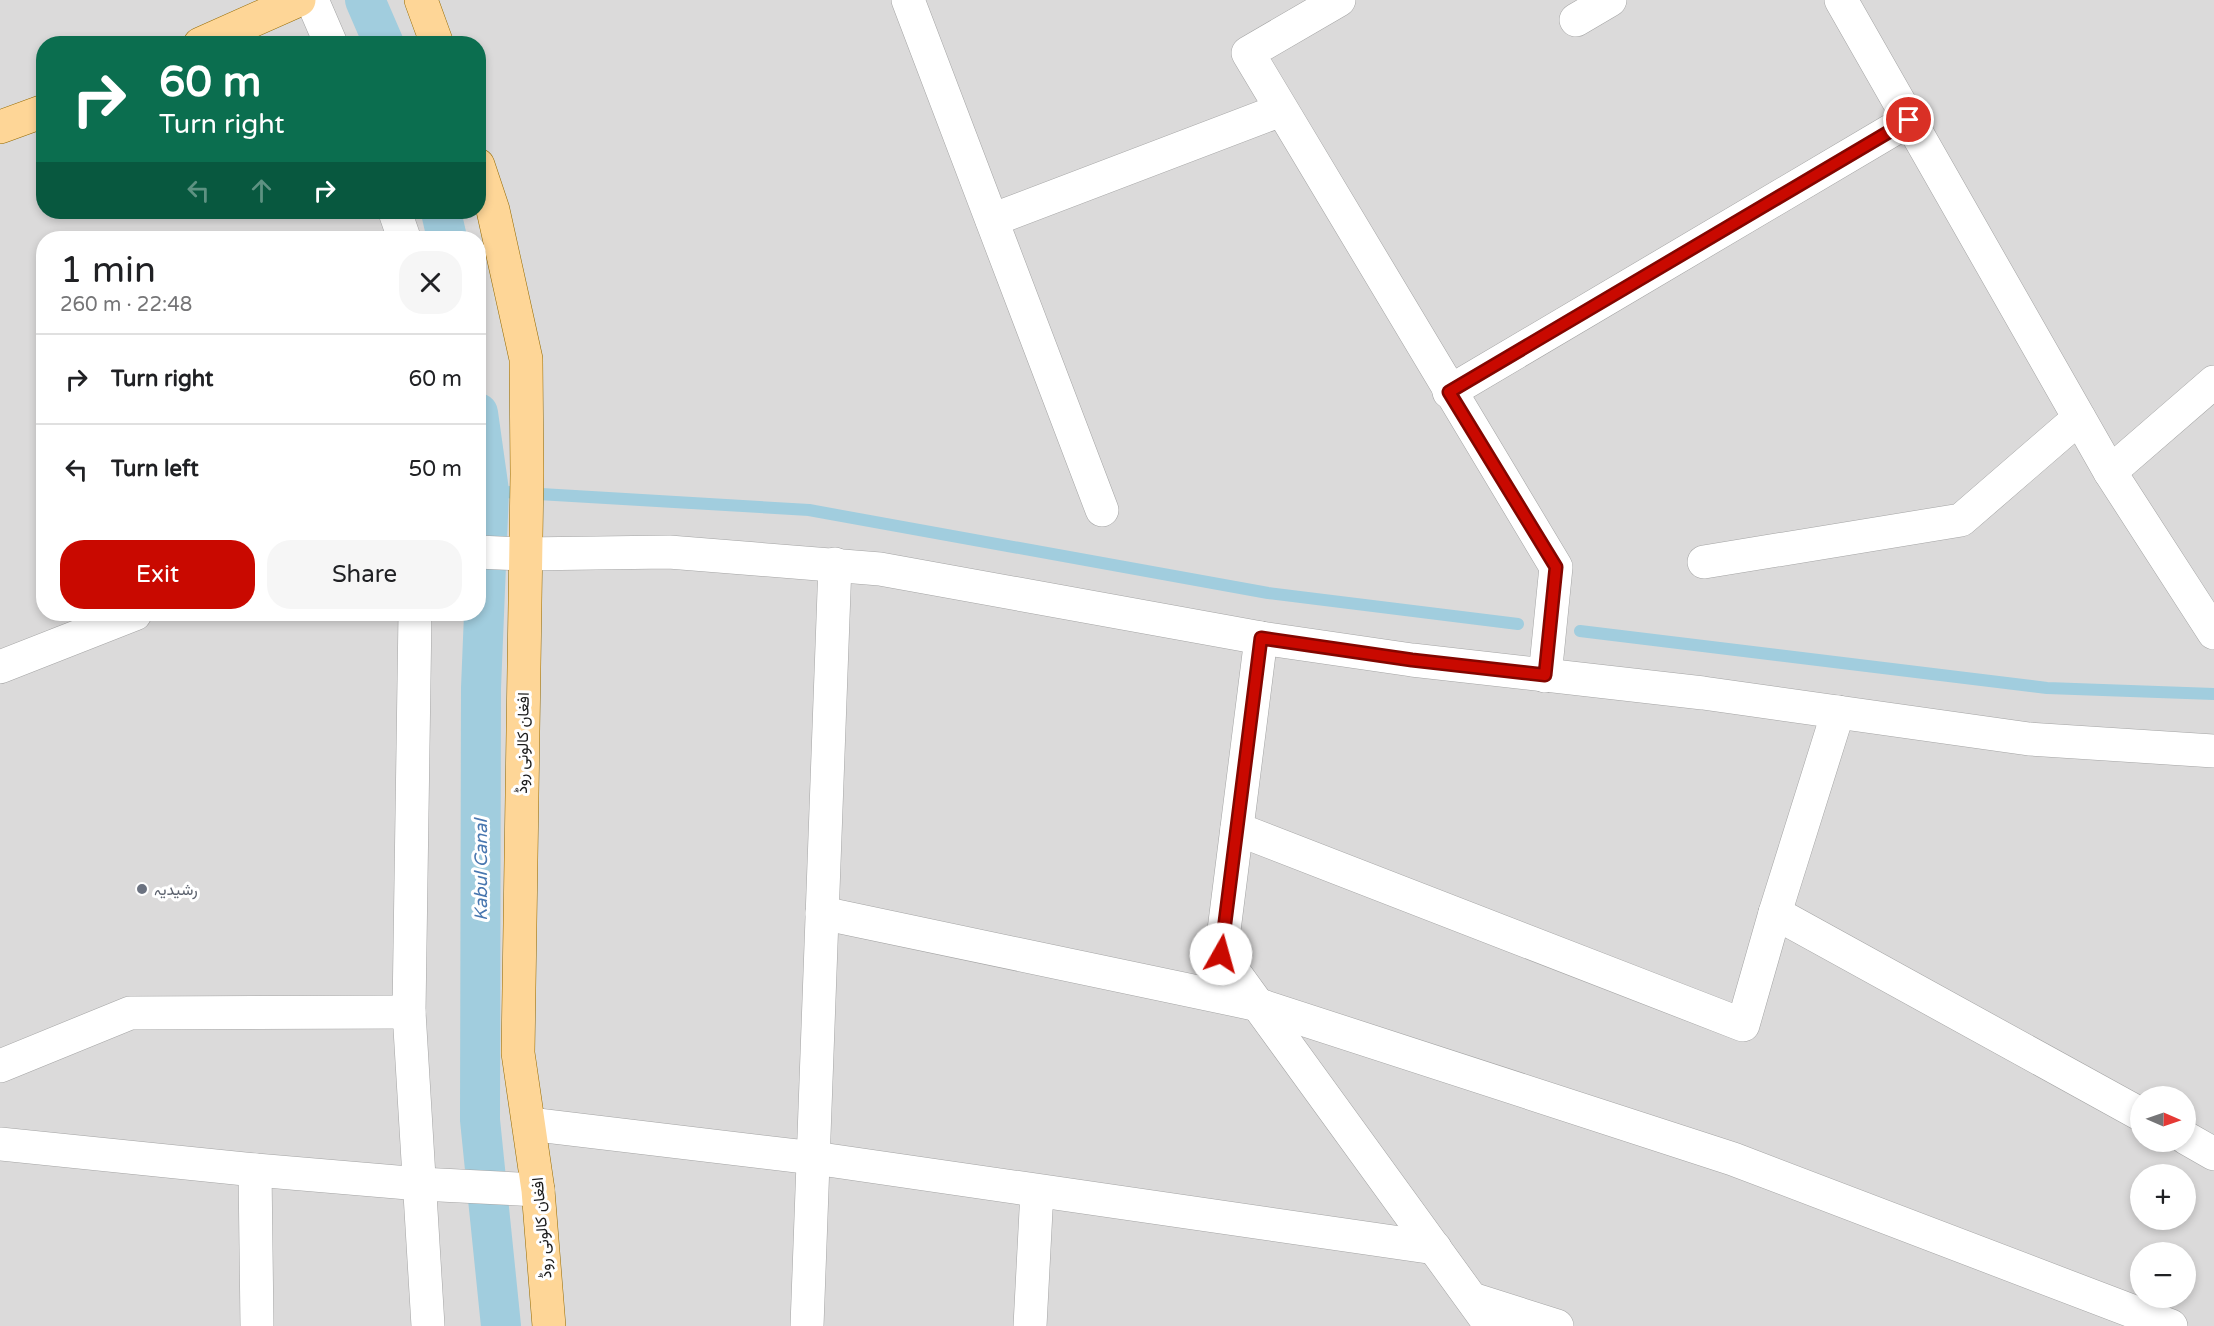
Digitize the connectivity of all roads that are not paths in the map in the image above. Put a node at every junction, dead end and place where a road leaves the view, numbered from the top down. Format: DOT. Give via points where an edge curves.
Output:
graph roads {
  1 [pos="299,0"];
  2 [pos="312,0"];
  3 [pos="421,0"];
  4 [pos="908,0"];
  5 [pos="1610,0"];
  6 [pos="1841,0"];
  7 [pos="1328,3"];
  8 [pos="1576,20"];
  9 [pos="218,36"];
  10 [pos="328,36"];
  11 [pos="434,36"];
  12 [pos="1281,110"];
  13 [pos="36,114"];
  14 [pos="1909,120"];
  15 [pos="0,127"];
  16 [pos="486,189"];
  17 [pos="992,220"];
  18 [pos="2214,382"];
  19 [pos="1449,392"];
  20 [pos="2079,418"];
  21 [pos="2110,472"];
  22 [pos="1102,510"];
  23 [pos="507,550"];
  24 [pos="1704,562"];
  25 [pos="835,564"];
  26 [pos="117,621"];
  27 [pos="415,621"];
  28 [pos="2214,633"];
  29 [pos="1261,638"];
  30 [pos="0,667"];
  31 [pos="1545,675"];
  32 [pos="1838,712"];
  33 [pos="2214,750"];
  34 [pos="1237,829"];
  35 [pos="822,913"];
  36 [pos="1775,913"];
  37 [pos="1259,1005"];
  38 [pos="409,1012"];
  39 [pos="4,1054"];
  40 [pos="2130,1108"];
  41 [pos="529,1125"];
  42 [pos="0,1144"];
  43 [pos="2196,1144"];
  44 [pos="2214,1154"];
  45 [pos="814,1158"];
  46 [pos="255,1170"];
  47 [pos="427,1184"];
  48 [pos="533,1190"];
  49 [pos="1037,1191"];
  50 [pos="1435,1248"];
  51 [pos="1472,1299"];
  52 [pos="257,1326"];
  53 [pos="428,1326"];
  54 [pos="549,1326"];
  55 [pos="807,1326"];
  56 [pos="1030,1326"];
  57 [pos="1491,1326"];
  58 [pos="1557,1326"];
  59 [pos="2171,1326"];
  1 -- 9 [label="main road"];
  2 -- 10 [label="street"];
  3 -- 11 [label="main road"];
  4 -- 17 [label="street"];
  5 -- 8 [label="street"];
  6 -- 14 [label="street"];
  7 -- 12 [label="street" via="1248,53"];
  12 -- 17 [label="street"];
  12 -- 19 [label="street"];
  13 -- 15 [label="main road"];
  14 -- 19 [label="street"];
  14 -- 20 [label="street"];
  16 -- 23 [label="main road, افغان کالونی روڈ" via="526,360 527,474"];
  17 -- 22 [label="street"];
  18 -- 21 [label="street"];
  19 -- 31 [label="street" via="1556,567"];
  20 -- 21 [label="street"];
  20 -- 24 [label="street" via="1961,520"];
  21 -- 28 [label="street"];
  23 -- 25 [label="street" via="669,552"];
  23 -- 41 [label="main road, افغان کالونی روڈ" via="518,1053"];
  25 -- 29 [label="street" via="880,568"];
  25 -- 35 [label="street"];
  26 -- 30 [label="street"];
  27 -- 38 [label="street"];
  29 -- 31 [label="street"];
  29 -- 34 [label="street"];
  31 -- 32 [label="street"];
  32 -- 33 [label="street" via="2029,739"];
  32 -- 36 [label="street"];
  34 -- 36 [label="street" via="1743,1025"];
  34 -- 37 [label="street" via="1221,954"];
  35 -- 37 [label="street"];
  35 -- 45 [label="street"];
  36 -- 40 [label="street"];
  37 -- 50 [label="street"];
  37 -- 59 [label="street" via="1733,1159"];
  38 -- 39 [label="street" via="130,1013"];
  38 -- 47 [label="street"];
  41 -- 45 [label="street"];
  41 -- 48 [label="main road, افغان کالونی روڈ"];
  42 -- 46 [label="street"];
  43 -- 44 [label="street"];
  45 -- 49 [label="street"];
  45 -- 55 [label="street"];
  46 -- 47 [label="street"];
  46 -- 52 [label="street"];
  47 -- 48 [label="street"];
  47 -- 53 [label="street"];
  48 -- 54 [label="main road, افغان کالونی روڈ"];
  49 -- 50 [label="street"];
  49 -- 56 [label="street"];
  50 -- 51 [label="street"];
  51 -- 57 [label="street"];
  51 -- 58 [label="street"];
}
